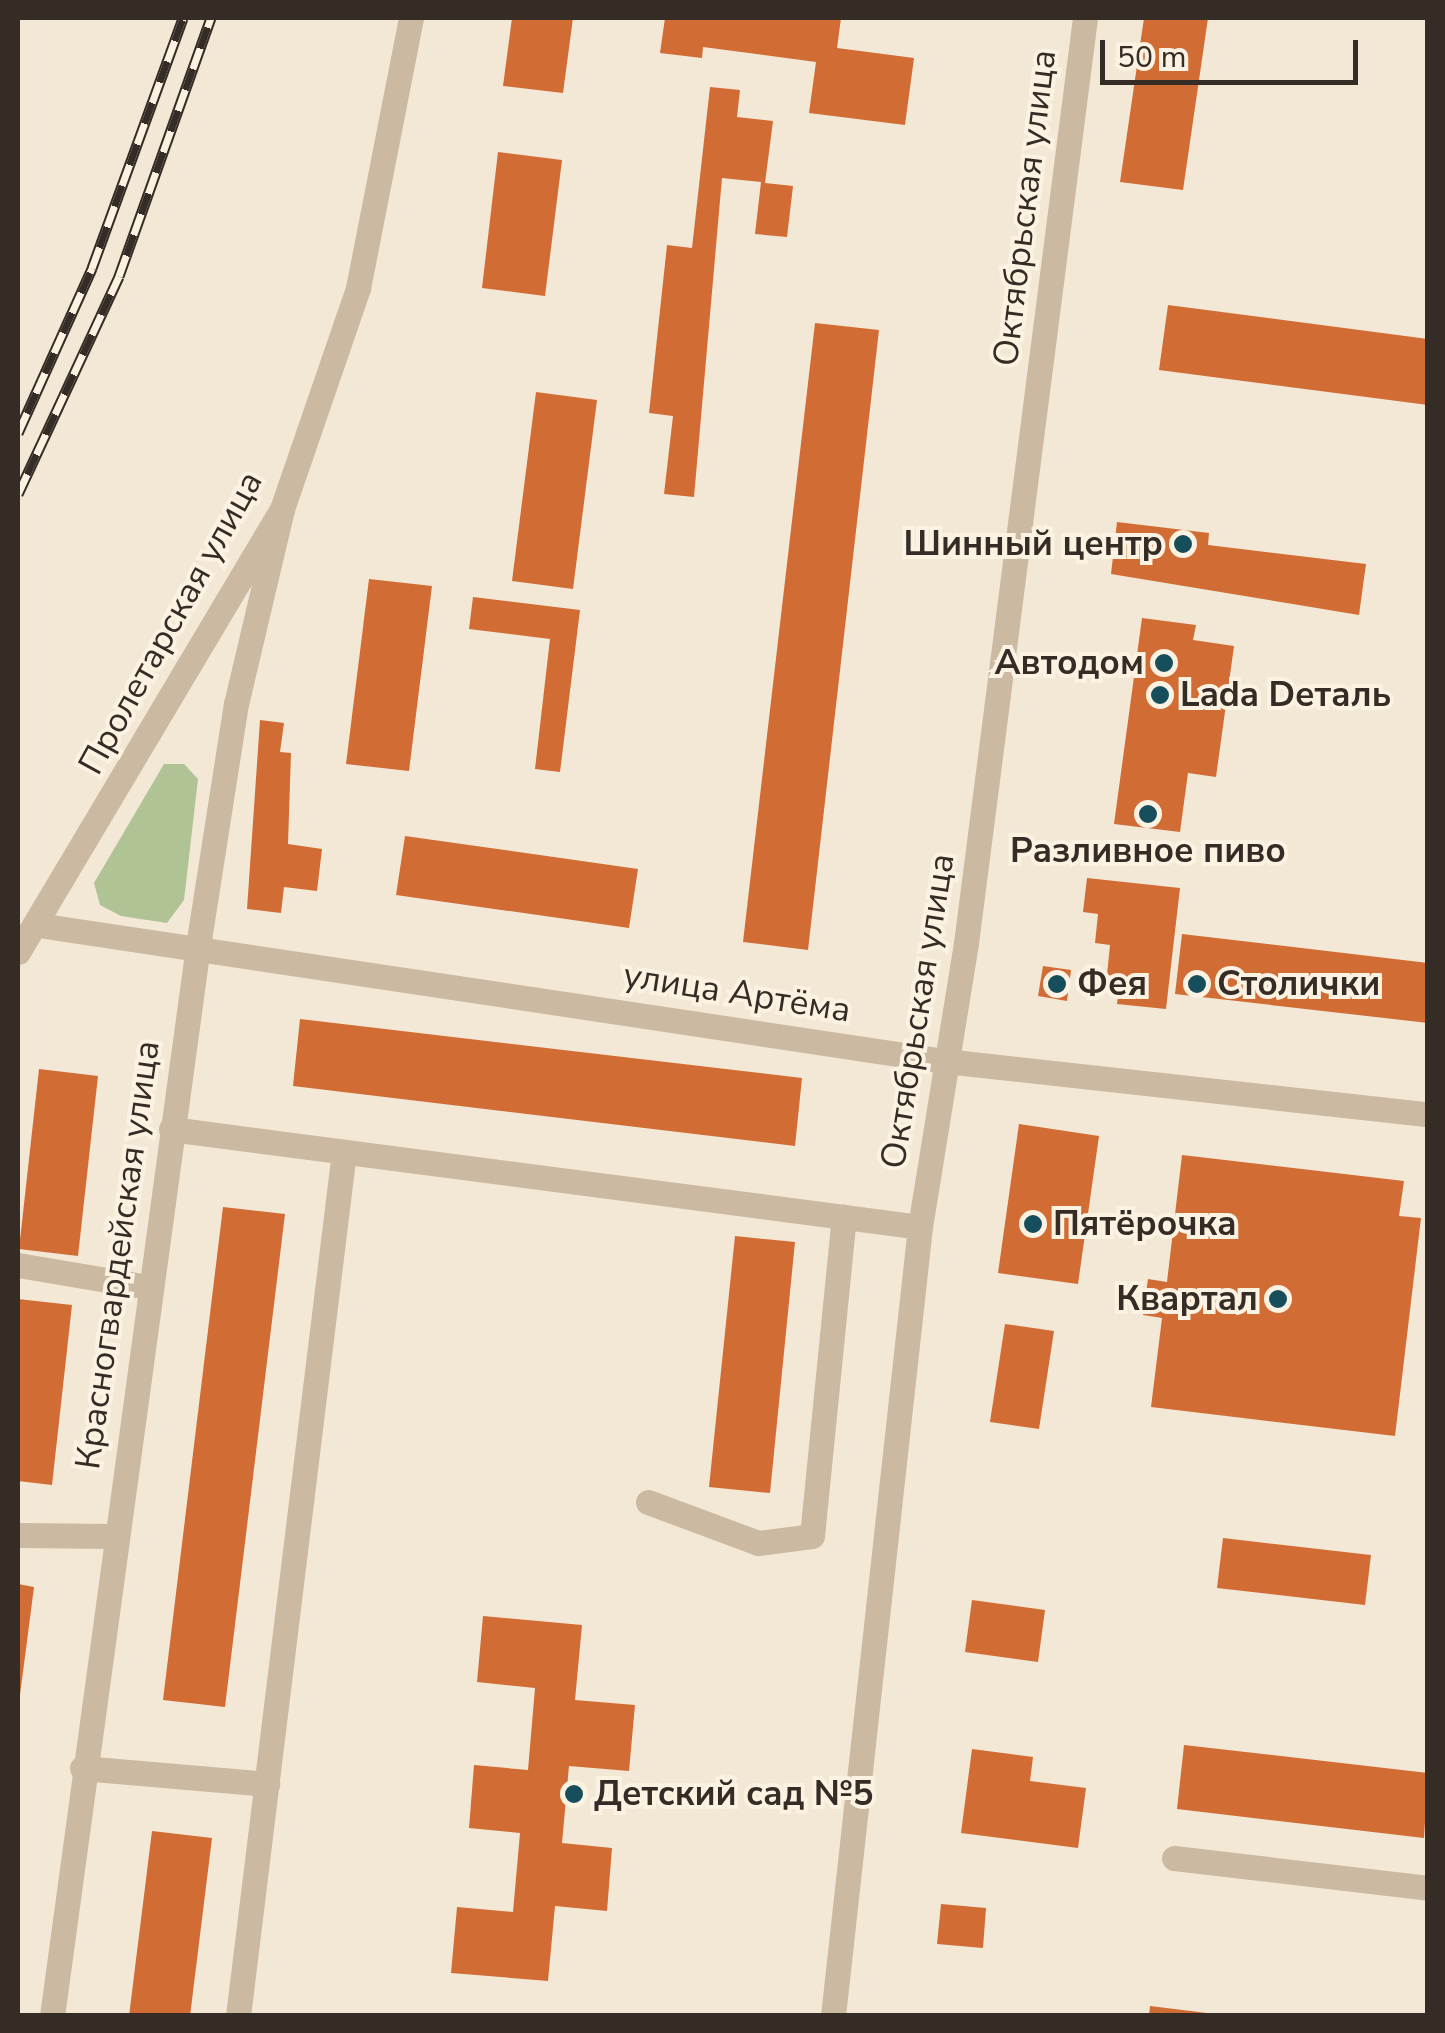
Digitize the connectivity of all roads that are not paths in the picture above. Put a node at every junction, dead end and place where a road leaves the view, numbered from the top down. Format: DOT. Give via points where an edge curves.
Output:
graph roads {
  1 [pos="412,18"];
  2 [pos="1084,18"];
  3 [pos="282,510"];
  4 [pos="38,925"];
  5 [pos="198,946"];
  6 [pos="18,952"];
  7 [pos="946,1061"];
  8 [pos="1428,1114"];
  9 [pos="171,1129"];
  10 [pos="344,1152"];
  11 [pos="844,1217"];
  12 [pos="920,1227"];
  13 [pos="18,1264"];
  14 [pos="148,1287"];
  15 [pos="648,1502"];
  16 [pos="18,1535"];
  17 [pos="113,1536"];
  18 [pos="82,1768"];
  19 [pos="267,1784"];
  20 [pos="1174,1858"];
  21 [pos="1428,1888"];
  22 [pos="52,2016"];
  23 [pos="238,2016"];
  24 [pos="833,2016"];
  1 -- 3 [label="street, Пролетарская улица" via="358,288"];
  2 -- 7 [label="street, Октябрьская улица"];
  3 -- 4 [label="street, Пролетарская улица"];
  3 -- 5 [label="street, Красногвардейская улица" via="236,704"];
  4 -- 5 [label="street, улица Артёма"];
  4 -- 6 [label="street, Пролетарская улица"];
  5 -- 7 [label="street, улица Артёма"];
  5 -- 9 [label="street, Красногвардейская улица"];
  7 -- 8 [label="street, улица Артёма"];
  7 -- 12 [label="street, Октябрьская улица"];
  9 -- 10 [label="street"];
  9 -- 14 [label="street, Красногвардейская улица"];
  10 -- 11 [label="street"];
  10 -- 19 [label="street"];
  11 -- 12 [label="street"];
  11 -- 15 [label="street" via="812,1536 758,1543"];
  12 -- 24 [label="street, Октябрьская улица"];
  13 -- 14 [label="street"];
  14 -- 17 [label="street, Красногвардейская улица"];
  16 -- 17 [label="street"];
  17 -- 18 [label="street, Красногвардейская улица"];
  18 -- 19 [label="street"];
  18 -- 22 [label="street, Красногвардейская улица"];
  19 -- 23 [label="street"];
  20 -- 21 [label="street"];
}
